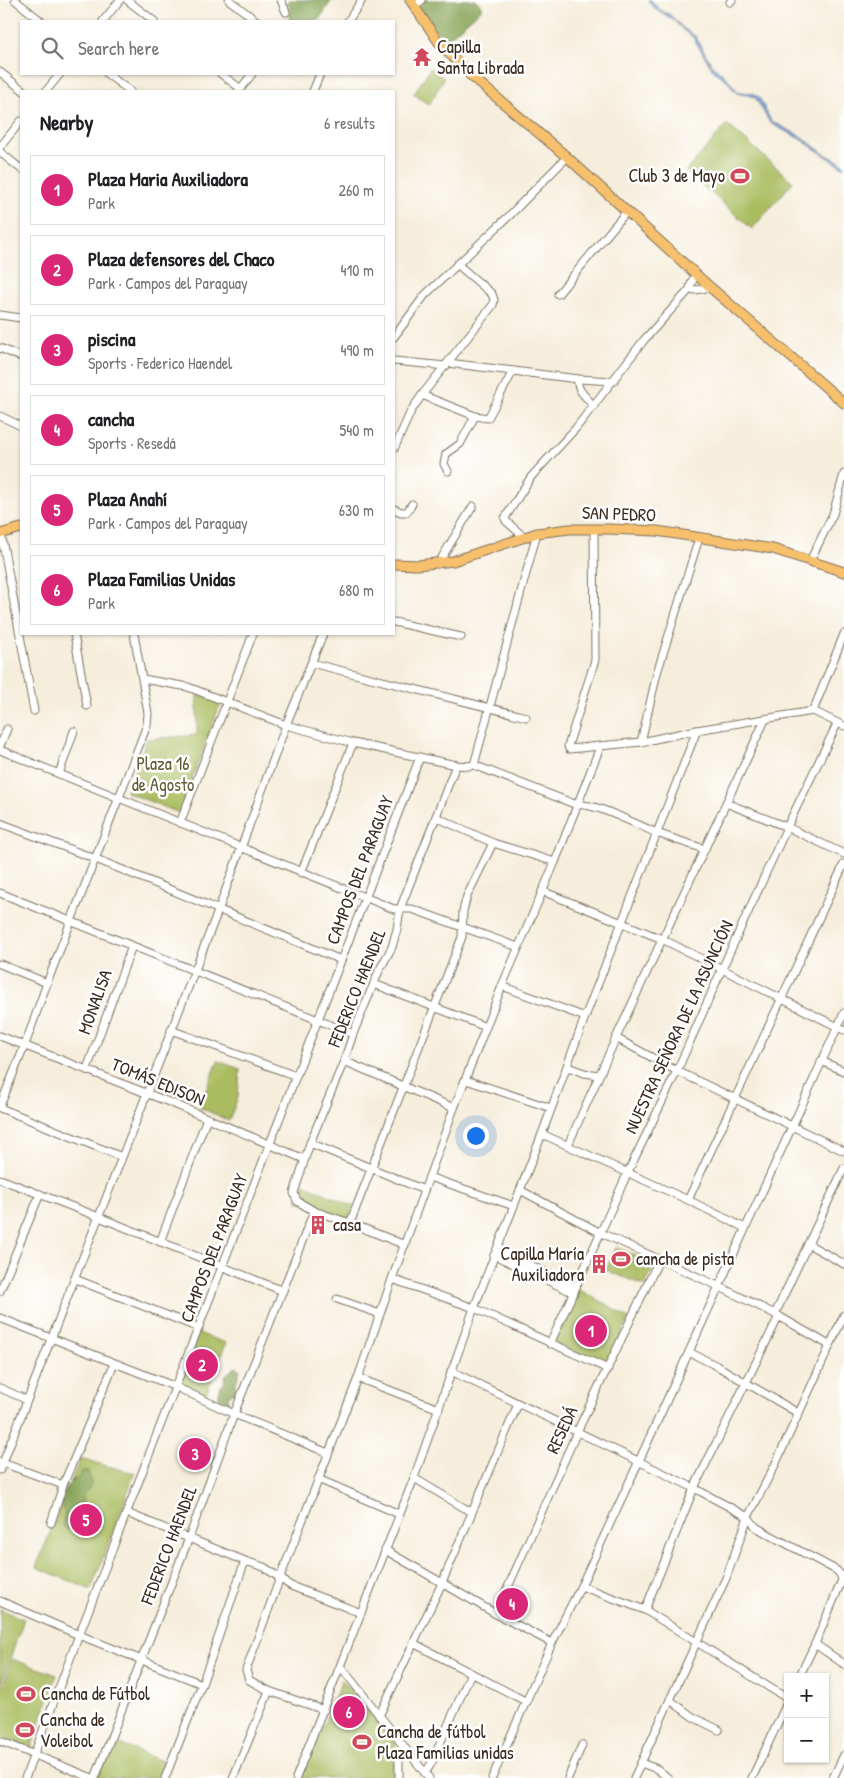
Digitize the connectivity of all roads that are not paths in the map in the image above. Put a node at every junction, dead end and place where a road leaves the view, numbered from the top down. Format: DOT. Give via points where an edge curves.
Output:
graph roads {
  1 [pos="15,0"];
  2 [pos="120,0"];
  3 [pos="127,0"];
  4 [pos="229,0"];
  5 [pos="281,0"];
  6 [pos="362,0"];
  7 [pos="416,2"];
  8 [pos="286,12"];
  9 [pos="40,20"];
  10 [pos="104,20"];
  11 [pos="153,20"];
  12 [pos="256,20"];
  13 [pos="349,20"];
  14 [pos="0,72"];
  15 [pos="59,75"];
  16 [pos="108,75"];
  17 [pos="223,75"];
  18 [pos="251,75"];
  19 [pos="320,75"];
  20 [pos="23,90"];
  21 [pos="47,90"];
  22 [pos="129,90"];
  23 [pos="240,90"];
  24 [pos="313,90"];
  25 [pos="20,122"];
  26 [pos="0,147"];
  27 [pos="0,152"];
  28 [pos="567,157"];
  29 [pos="20,168"];
  30 [pos="627,211"];
  31 [pos="457,264"];
  32 [pos="696,273"];
  33 [pos="710,287"];
  34 [pos="690,289"];
  35 [pos="558,294"];
  36 [pos="0,315"];
  37 [pos="20,318"];
  38 [pos="395,336"];
  39 [pos="0,348"];
  40 [pos="20,358"];
  41 [pos="395,361"];
  42 [pos="447,364"];
  43 [pos="513,371"];
  44 [pos="578,379"];
  45 [pos="614,381"];
  46 [pos="422,395"];
  47 [pos="844,403"];
  48 [pos="594,406"];
  49 [pos="0,416"];
  50 [pos="474,416"];
  51 [pos="20,426"];
  52 [pos="395,447"];
  53 [pos="448,471"];
  54 [pos="844,474"];
  55 [pos="412,504"];
  56 [pos="473,506"];
  57 [pos="395,509"];
  58 [pos="20,528"];
  59 [pos="594,529"];
  60 [pos="537,533"];
  61 [pos="0,534"];
  62 [pos="524,537"];
  63 [pos="699,538"];
  64 [pos="810,561"];
  65 [pos="395,564"];
  66 [pos="438,564"];
  67 [pos="844,572"];
  68 [pos="395,622"];
  69 [pos="844,634"];
  70 [pos="74,635"];
  71 [pos="134,635"];
  72 [pos="252,635"];
  73 [pos="323,635"];
  74 [pos="461,637"];
  75 [pos="312,663"];
  76 [pos="142,679"];
  77 [pos="226,702"];
  78 [pos="87,706"];
  79 [pos="489,707"];
  80 [pos="34,711"];
  81 [pos="813,712"];
  82 [pos="526,717"];
  83 [pos="765,720"];
  84 [pos="286,725"];
  85 [pos="841,725"];
  86 [pos="7,729"];
  87 [pos="697,730"];
  88 [pos="74,732"];
  89 [pos="641,742"];
  90 [pos="353,743"];
  91 [pos="0,746"];
  92 [pos="600,747"];
  93 [pos="0,750"];
  94 [pos="420,757"];
  95 [pos="456,765"];
  96 [pos="474,765"];
  97 [pos="59,774"];
  98 [pos="119,798"];
  99 [pos="726,803"];
  100 [pos="577,805"];
  101 [pos="436,817"];
  102 [pos="0,823"];
  103 [pos="180,823"];
  104 [pos="787,828"];
  105 [pos="658,834"];
  106 [pos="493,843"];
  107 [pos="240,848"];
  108 [pos="705,849"];
  109 [pos="844,854"];
  110 [pos="96,859"];
  111 [pos="554,862"];
  112 [pos="844,864"];
  113 [pos="301,872"];
  114 [pos="542,890"];
  115 [pos="0,893"];
  116 [pos="365,897"];
  117 [pos="400,909"];
  118 [pos="218,910"];
  119 [pos="72,923"];
  120 [pos="622,923"];
  121 [pos="463,928"];
  122 [pos="662,940"];
  123 [pos="132,946"];
  124 [pos="518,947"];
  125 [pos="341,960"];
  126 [pos="0,964"];
  127 [pos="722,969"];
  128 [pos="194,971"];
  129 [pos="47,983"];
  130 [pos="374,984"];
  131 [pos="502,986"];
  132 [pos="782,998"];
  133 [pos="434,1007"];
  134 [pos="844,1013"];
  135 [pos="585,1017"];
  136 [pos="317,1021"];
  137 [pos="486,1027"];
  138 [pos="841,1028"];
  139 [pos="171,1030"];
  140 [pos="353,1034"];
  141 [pos="0,1036"];
  142 [pos="616,1038"];
  143 [pos="25,1045"];
  144 [pos="822,1060"];
  145 [pos="344,1061"];
  146 [pos="568,1067"];
  147 [pos="87,1069"];
  148 [pos="844,1070"];
  149 [pos="677,1071"];
  150 [pos="599,1075"];
  151 [pos="296,1076"];
  152 [pos="466,1080"];
  153 [pos="402,1086"];
  154 [pos="147,1093"];
  155 [pos="736,1099"];
  156 [pos="0,1107"];
  157 [pos="454,1108"];
  158 [pos="551,1108"];
  159 [pos="206,1118"];
  160 [pos="792,1126"];
  161 [pos="542,1134"];
  162 [pos="310,1143"];
  163 [pos="270,1144"];
  164 [pos="568,1145"];
  165 [pos="844,1151"];
  166 [pos="122,1156"];
  167 [pos="304,1159"];
  168 [pos="372,1168"];
  169 [pos="844,1168"];
  170 [pos="628,1172"];
  171 [pos="429,1177"];
  172 [pos="0,1178"];
  173 [pos="424,1190"];
  174 [pos="520,1190"];
  175 [pos="40,1194"];
  176 [pos="688,1200"];
  177 [pos="514,1206"];
  178 [pos="314,1211"];
  179 [pos="100,1217"];
  180 [pos="350,1223"];
  181 [pos="744,1228"];
  182 [pos="601,1233"];
  183 [pos="160,1242"];
  184 [pos="808,1244"];
  185 [pos="405,1245"];
  186 [pos="496,1252"];
  187 [pos="659,1260"];
  188 [pos="844,1264"];
  189 [pos="222,1268"];
  190 [pos="75,1279"];
  191 [pos="392,1279"];
  192 [pos="718,1286"];
  193 [pos="575,1290"];
  194 [pos="0,1291"];
  195 [pos="283,1291"];
  196 [pos="337,1299"];
  197 [pos="474,1308"];
  198 [pos="380,1314"];
  199 [pos="777,1314"];
  200 [pos="844,1315"];
  201 [pos="0,1318"];
  202 [pos="198,1328"];
  203 [pos="51,1339"];
  204 [pos="550,1344"];
  205 [pos="829,1345"];
  206 [pos="689,1352"];
  207 [pos="114,1364"];
  208 [pos="608,1369"];
  209 [pos="451,1371"];
  210 [pos="358,1378"];
  211 [pos="746,1382"];
  212 [pos="176,1387"];
  213 [pos="0,1388"];
  214 [pos="27,1400"];
  215 [pos="518,1404"];
  216 [pos="439,1409"];
  217 [pos="798,1413"];
  218 [pos="234,1414"];
  219 [pos="577,1432"];
  220 [pos="328,1453"];
  221 [pos="639,1461"];
  222 [pos="1,1462"];
  223 [pos="0,1470"];
  224 [pos="414,1478"];
  225 [pos="318,1479"];
  226 [pos="63,1485"];
  227 [pos="694,1488"];
  228 [pos="471,1512"];
  229 [pos="127,1513"];
  230 [pos="399,1514"];
  231 [pos="748,1517"];
  232 [pos="51,1523"];
  233 [pos="188,1538"];
  234 [pos="385,1550"];
  235 [pos="245,1562"];
  236 [pos="280,1578"];
  237 [pos="843,1581"];
  238 [pos="442,1583"];
  239 [pos="581,1586"];
  240 [pos="0,1600"];
  241 [pos="645,1610"];
  242 [pos="361,1613"];
  243 [pos="496,1614"];
  244 [pos="79,1635"];
  245 [pos="697,1641"];
  246 [pos="413,1643"];
  247 [pos="552,1643"];
  248 [pos="815,1644"];
  249 [pos="141,1660"];
  250 [pos="844,1664"];
  251 [pos="341,1667"];
  252 [pos="470,1673"];
  253 [pos="801,1673"];
  254 [pos="202,1684"];
  255 [pos="269,1691"];
  256 [pos="784,1697"];
  257 [pos="670,1700"];
  258 [pos="527,1702"];
  259 [pos="784,1709"];
  260 [pos="324,1710"];
  261 [pos="379,1716"];
  262 [pos="719,1730"];
  263 [pos="0,1742"];
  264 [pos="582,1745"];
  265 [pos="403,1746"];
  266 [pos="34,1754"];
  267 [pos="844,1755"];
  268 [pos="641,1763"];
  269 [pos="427,1776"];
  270 [pos="25,1778"];
  271 [pos="93,1778"];
  272 [pos="165,1778"];
  273 [pos="233,1778"];
  274 [pos="296,1778"];
  275 [pos="400,1778"];
  276 [pos="492,1778"];
  277 [pos="568,1778"];
  278 [pos="634,1778"];
  279 [pos="668,1778"];
  280 [pos="752,1778"];
  281 [pos="833,1778"];
  1 -- 9 [label="street"];
  2 -- 10 [label="street"];
  3 -- 11 [label="street"];
  4 -- 12 [label="street"];
  5 -- 8 [label="street"];
  6 -- 13 [label="street"];
  7 -- 28 [label="main road" via="440,44 470,75"];
  14 -- 20 [label="street"];
  15 -- 21 [label="street"];
  16 -- 22 [label="street"];
  17 -- 23 [label="street"];
  18 -- 23 [label="street"];
  19 -- 24 [label="street"];
  25 -- 26 [label="street"];
  27 -- 29 [label="street"];
  28 -- 30 [label="main road"];
  28 -- 31 [label="street"];
  30 -- 32 [label="main road"];
  30 -- 35 [label="street"];
  31 -- 38 [label="street" via="425,295"];
  31 -- 42 [label="street" via="492,294 494,300 489,312"];
  32 -- 33 [label="main road"];
  32 -- 34 [label="street"];
  33 -- 34 [label="street"];
  33 -- 47 [label="main road"];
  34 -- 45 [label="street" via="644,340"];
  36 -- 37 [label="street"];
  39 -- 40 [label="street"];
  41 -- 42 [label="street"];
  42 -- 43 [label="street"];
  42 -- 46 [label="street"];
  43 -- 44 [label="street"];
  43 -- 50 [label="street" via="491,415 485,419"];
  44 -- 45 [label="street"];
  44 -- 48 [label="street" via="579,389"];
  45 -- 48 [label="street"];
  46 -- 50 [label="street"];
  46 -- 52 [label="street"];
  48 -- 62 [label="street" via="531,477 506,516 506,521"];
  49 -- 51 [label="street"];
  50 -- 53 [label="street" via="460,444 446,454 444,464"];
  54 -- 64 [label="street" via="833,514"];
  55 -- 57 [label="street" via="407,512"];
  56 -- 66 [label="street"];
  58 -- 61 [label="main road"];
  59 -- 60 [label="main road, SAN PEDRO"];
  59 -- 63 [label="main road, SAN PEDRO" via="657,531"];
  59 -- 92 [label="street" via="594,666 568,746 572,750"];
  60 -- 62 [label="main road, SAN PEDRO"];
  60 -- 79 [label="street"];
  61 -- 80 [label="street"];
  62 -- 66 [label="main road, SAN PEDRO"];
  63 -- 64 [label="main road, SAN PEDRO" via="773,549"];
  63 -- 89 [label="street" via="657,673"];
  64 -- 67 [label="main road, SAN PEDRO"];
  65 -- 66 [label="main road, SAN PEDRO"];
  68 -- 74 [label="street"];
  69 -- 81 [label="street"];
  70 -- 78 [label="street"];
  71 -- 76 [label="street"];
  72 -- 77 [label="street"];
  73 -- 75 [label="street"];
  75 -- 79 [label="street"];
  75 -- 84 [label="street"];
  76 -- 77 [label="street" via="188,687"];
  76 -- 98 [label="street" via="149,718"];
  77 -- 84 [label="street"];
  77 -- 103 [label="street"];
  79 -- 82 [label="street"];
  79 -- 96 [label="street"];
  81 -- 83 [label="street"];
  81 -- 85 [label="street"];
  83 -- 87 [label="street"];
  83 -- 99 [label="street"];
  84 -- 90 [label="street"];
  84 -- 107 [label="street"];
  85 -- 104 [label="street, NUESTRA SEÑORA DE LA ASUNCIÓN"];
  86 -- 91 [label="street"];
  87 -- 89 [label="street"];
  87 -- 105 [label="street"];
  88 -- 97 [label="street"];
  89 -- 92 [label="street"];
  90 -- 94 [label="street"];
  90 -- 113 [label="street"];
  92 -- 100 [label="street"];
  93 -- 97 [label="street"];
  94 -- 95 [label="street"];
  94 -- 116 [label="street, CAMPOS DEL PARAGUAY"];
  95 -- 96 [label="street"];
  95 -- 101 [label="street, FEDERICO HAENDEL"];
  96 -- 100 [label="street"];
  97 -- 98 [label="street"];
  98 -- 103 [label="street"];
  98 -- 110 [label="street"];
  99 -- 104 [label="street"];
  99 -- 108 [label="street"];
  100 -- 105 [label="street" via="595,807"];
  100 -- 111 [label="street"];
  101 -- 106 [label="street"];
  101 -- 117 [label="street, FEDERICO HAENDEL"];
  102 -- 110 [label="street"];
  103 -- 107 [label="street"];
  104 -- 109 [label="street"];
  104 -- 127 [label="street, NUESTRA SEÑORA DE LA ASUNCIÓN"];
  105 -- 108 [label="street"];
  105 -- 120 [label="street"];
  106 -- 111 [label="street"];
  106 -- 121 [label="street" via="467,896"];
  107 -- 113 [label="street"];
  107 -- 118 [label="street"];
  108 -- 122 [label="street"];
  110 -- 118 [label="street"];
  110 -- 119 [label="street"];
  111 -- 114 [label="street"];
  112 -- 132 [label="street"];
  113 -- 116 [label="street"];
  114 -- 120 [label="street"];
  114 -- 124 [label="street"];
  115 -- 119 [label="street"];
  116 -- 117 [label="street"];
  116 -- 125 [label="street, CAMPOS DEL PARAGUAY"];
  117 -- 121 [label="street" via="412,909"];
  117 -- 130 [label="street, FEDERICO HAENDEL" via="392,947"];
  118 -- 125 [label="street"];
  118 -- 128 [label="street"];
  119 -- 123 [label="street"];
  119 -- 129 [label="street"];
  120 -- 122 [label="street"];
  120 -- 135 [label="street"];
  121 -- 124 [label="street"];
  121 -- 133 [label="street"];
  122 -- 127 [label="street"];
  122 -- 142 [label="street"];
  123 -- 128 [label="street"];
  123 -- 147 [label="street, MONALISA"];
  124 -- 131 [label="street"];
  125 -- 136 [label="street, CAMPOS DEL PARAGUAY"];
  126 -- 129 [label="street"];
  127 -- 132 [label="street"];
  127 -- 149 [label="street, NUESTRA SEÑORA DE LA ASUNCIÓN"];
  128 -- 136 [label="street"];
  128 -- 139 [label="street"];
  129 -- 143 [label="street"];
  130 -- 133 [label="street"];
  130 -- 140 [label="street, FEDERICO HAENDEL"];
  131 -- 135 [label="street"];
  131 -- 137 [label="street"];
  132 -- 138 [label="street"];
  132 -- 155 [label="street"];
  133 -- 137 [label="street"];
  133 -- 153 [label="street"];
  134 -- 138 [label="street"];
  135 -- 146 [label="street"];
  136 -- 140 [label="street"];
  136 -- 151 [label="street, CAMPOS DEL PARAGUAY"];
  137 -- 152 [label="street"];
  138 -- 144 [label="street"];
  139 -- 151 [label="street"];
  139 -- 154 [label="street"];
  140 -- 145 [label="street, FEDERICO HAENDEL"];
  141 -- 143 [label="street, TOMÁS EDISON"];
  142 -- 149 [label="street"];
  142 -- 150 [label="street"];
  143 -- 147 [label="street, TOMÁS EDISON"];
  143 -- 156 [label="street"];
  144 -- 148 [label="street"];
  144 -- 160 [label="street"];
  145 -- 153 [label="street"];
  145 -- 162 [label="street, FEDERICO HAENDEL"];
  146 -- 150 [label="street"];
  146 -- 158 [label="street"];
  147 -- 154 [label="street, TOMÁS EDISON"];
  149 -- 155 [label="street"];
  149 -- 170 [label="street, NUESTRA SEÑORA DE LA ASUNCIÓN"];
  150 -- 164 [label="street"];
  151 -- 163 [label="street, CAMPOS DEL PARAGUAY"];
  152 -- 157 [label="street"];
  152 -- 158 [label="street"];
  153 -- 157 [label="street"];
  153 -- 168 [label="street"];
  154 -- 159 [label="street, TOMÁS EDISON"];
  154 -- 166 [label="street"];
  155 -- 160 [label="street"];
  155 -- 176 [label="street"];
  156 -- 166 [label="street"];
  157 -- 171 [label="street"];
  158 -- 161 [label="street"];
  159 -- 163 [label="street, TOMÁS EDISON"];
  159 -- 183 [label="street"];
  160 -- 165 [label="street"];
  160 -- 181 [label="street"];
  161 -- 164 [label="street"];
  161 -- 174 [label="street"];
  162 -- 167 [label="street, FEDERICO HAENDEL"];
  162 -- 168 [label="street"];
  163 -- 167 [label="street, TOMÁS EDISON"];
  163 -- 189 [label="street, CAMPOS DEL PARAGUAY"];
  164 -- 170 [label="street"];
  166 -- 179 [label="street"];
  167 -- 178 [label="street, FEDERICO HAENDEL" via="294,1193 297,1201"];
  168 -- 173 [label="street"];
  168 -- 180 [label="street"];
  169 -- 184 [label="street"];
  170 -- 176 [label="street"];
  170 -- 182 [label="street, NUESTRA SEÑORA DE LA ASUNCIÓN"];
  171 -- 173 [label="street"];
  171 -- 177 [label="street"];
  172 -- 175 [label="street"];
  173 -- 185 [label="street"];
  174 -- 177 [label="street"];
  174 -- 182 [label="street"];
  175 -- 179 [label="street"];
  175 -- 194 [label="street"];
  176 -- 181 [label="street"];
  177 -- 186 [label="street"];
  178 -- 180 [label="street"];
  178 -- 195 [label="street, FEDERICO HAENDEL"];
  179 -- 183 [label="street"];
  179 -- 190 [label="street"];
  180 -- 185 [label="street"];
  181 -- 192 [label="street"];
  182 -- 187 [label="street"];
  182 -- 193 [label="street, NUESTRA SEÑORA DE LA ASUNCIÓN"];
  183 -- 189 [label="street"];
  184 -- 188 [label="street"];
  184 -- 199 [label="street"];
  185 -- 191 [label="street"];
  186 -- 193 [label="street"];
  186 -- 197 [label="street"];
  187 -- 192 [label="street"];
  187 -- 208 [label="street, RESEDÁ"];
  189 -- 195 [label="street"];
  189 -- 202 [label="street, CAMPOS DEL PARAGUAY"];
  190 -- 202 [label="street"];
  190 -- 203 [label="street"];
  191 -- 197 [label="street"];
  191 -- 198 [label="street"];
  192 -- 199 [label="street"];
  192 -- 206 [label="street"];
  193 -- 204 [label="street, NUESTRA SEÑORA DE LA ASUNCIÓN"];
  195 -- 218 [label="street, FEDERICO HAENDEL"];
  196 -- 198 [label="street"];
  197 -- 204 [label="street"];
  197 -- 209 [label="street"];
  198 -- 210 [label="street"];
  199 -- 205 [label="street"];
  199 -- 211 [label="street"];
  200 -- 205 [label="street"];
  201 -- 203 [label="street"];
  202 -- 212 [label="street, CAMPOS DEL PARAGUAY"];
  203 -- 207 [label="street"];
  203 -- 214 [label="street"];
  204 -- 208 [label="street"];
  205 -- 217 [label="street"];
  206 -- 211 [label="street"];
  206 -- 221 [label="street"];
  207 -- 212 [label="street"];
  207 -- 226 [label="street"];
  208 -- 219 [label="street, RESEDÁ"];
  209 -- 215 [label="street"];
  209 -- 216 [label="street"];
  210 -- 216 [label="street"];
  210 -- 220 [label="street"];
  211 -- 217 [label="street"];
  211 -- 227 [label="street"];
  212 -- 218 [label="street"];
  212 -- 229 [label="street, CAMPOS DEL PARAGUAY"];
  213 -- 214 [label="street"];
  214 -- 222 [label="street"];
  215 -- 219 [label="street"];
  215 -- 228 [label="street"];
  216 -- 224 [label="street"];
  217 -- 231 [label="street"];
  218 -- 220 [label="street"];
  218 -- 233 [label="street, FEDERICO HAENDEL"];
  219 -- 221 [label="street"];
  219 -- 243 [label="street, RESEDÁ"];
  220 -- 225 [label="street"];
  221 -- 227 [label="street"];
  221 -- 239 [label="street"];
  222 -- 223 [label="street"];
  222 -- 226 [label="street"];
  224 -- 228 [label="street"];
  224 -- 230 [label="street"];
  225 -- 230 [label="street"];
  225 -- 236 [label="street"];
  226 -- 232 [label="street"];
  227 -- 231 [label="street"];
  227 -- 241 [label="street"];
  228 -- 238 [label="street"];
  229 -- 233 [label="street"];
  229 -- 244 [label="street, CAMPOS DEL PARAGUAY"];
  230 -- 234 [label="street"];
  231 -- 237 [label="street" via="762,1531 836,1570"];
  231 -- 245 [label="street" via="726,1578"];
  233 -- 235 [label="street"];
  233 -- 249 [label="street, FEDERICO HAENDEL"];
  234 -- 238 [label="street"];
  234 -- 242 [label="street"];
  235 -- 236 [label="street" via="264,1567"];
  235 -- 254 [label="street"];
  236 -- 242 [label="street" via="291,1586"];
  236 -- 255 [label="street" via="246,1670 249,1680"];
  237 -- 248 [label="street"];
  238 -- 243 [label="street"];
  238 -- 246 [label="street"];
  239 -- 241 [label="street"];
  239 -- 247 [label="street"];
  240 -- 244 [label="street"];
  241 -- 245 [label="street"];
  242 -- 251 [label="street"];
  243 -- 247 [label="street"];
  244 -- 249 [label="street"];
  244 -- 266 [label="street, CAMPOS DEL PARAGUAY"];
  245 -- 256 [label="street"];
  245 -- 257 [label="street"];
  246 -- 252 [label="street"];
  246 -- 261 [label="street"];
  247 -- 258 [label="street"];
  248 -- 250 [label="street"];
  248 -- 253 [label="street"];
  249 -- 254 [label="street"];
  249 -- 271 [label="street, FEDERICO HAENDEL"];
  251 -- 260 [label="street"];
  251 -- 261 [label="street"];
  252 -- 258 [label="street"];
  252 -- 269 [label="street"];
  254 -- 272 [label="street"];
  255 -- 260 [label="street"];
  255 -- 273 [label="street"];
  257 -- 262 [label="street"];
  257 -- 268 [label="street"];
  258 -- 276 [label="street"];
  259 -- 280 [label="street"];
  260 -- 274 [label="street"];
  261 -- 265 [label="street"];
  263 -- 266 [label="street"];
  264 -- 277 [label="street"];
  265 -- 269 [label="street"];
  265 -- 275 [label="street" via="399,1754"];
  266 -- 270 [label="street, CAMPOS DEL PARAGUAY"];
  266 -- 271 [label="street"];
  267 -- 281 [label="street"];
  268 -- 278 [label="street"];
  268 -- 279 [label="street" via="657,1769"];
}
